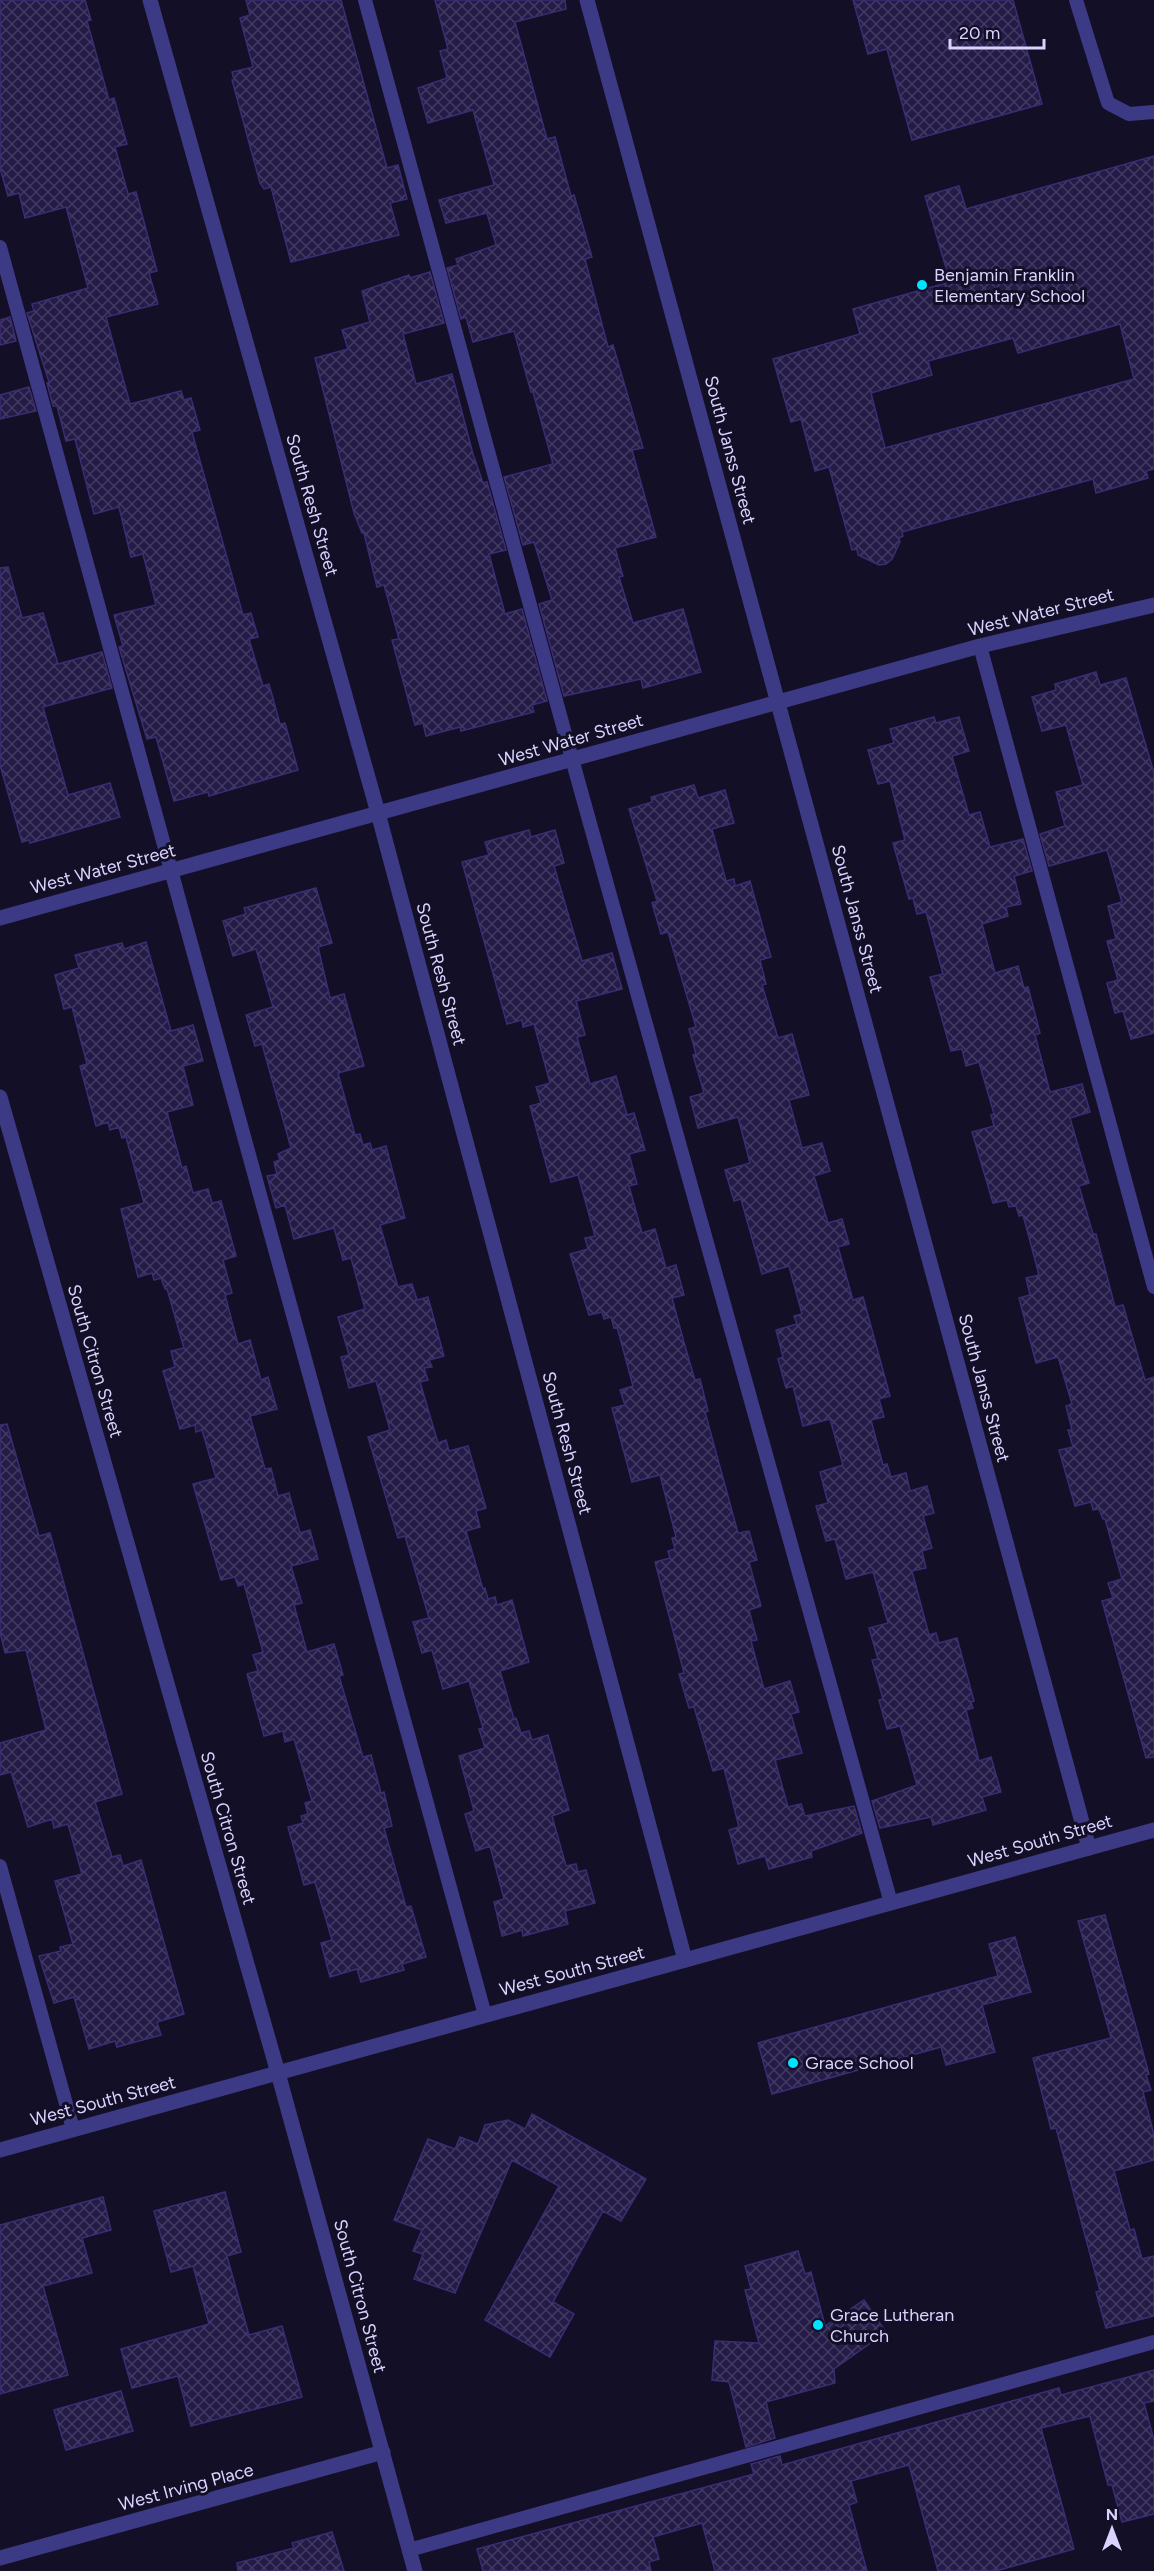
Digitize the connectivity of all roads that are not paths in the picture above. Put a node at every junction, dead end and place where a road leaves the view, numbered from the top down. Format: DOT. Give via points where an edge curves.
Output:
graph roads {
  1 [pos="150,0"];
  2 [pos="365,0"];
  3 [pos="587,0"];
  4 [pos="1076,0"];
  5 [pos="1154,112"];
  6 [pos="0,247"];
  7 [pos="1154,604"];
  8 [pos="980,646"];
  9 [pos="778,702"];
  10 [pos="572,759"];
  11 [pos="378,813"];
  12 [pos="169,871"];
  13 [pos="0,918"];
  14 [pos="0,1097"];
  15 [pos="1154,1287"];
  16 [pos="1154,1830"];
  17 [pos="1089,1848"];
  18 [pos="0,1866"];
  19 [pos="891,1903"];
  20 [pos="686,1960"];
  21 [pos="485,2015"];
  22 [pos="278,2073"];
  23 [pos="73,2129"];
  24 [pos="0,2150"];
  25 [pos="1154,2342"];
  26 [pos="383,2452"];
  27 [pos="409,2550"];
  28 [pos="0,2558"];
  29 [pos="415,2571"];
  1 -- 11 [label="street, South Resh Street"];
  2 -- 10 [label="lane"];
  3 -- 9 [label="street, South Janss Street"];
  4 -- 5 [label="lane" via="1108,103 1129,114"];
  6 -- 12 [label="lane"];
  7 -- 8 [label="street, West Water Street"];
  8 -- 9 [label="street, West Water Street"];
  8 -- 15 [label="lane"];
  9 -- 10 [label="street, West Water Street"];
  9 -- 17 [label="street, South Janss Street"];
  10 -- 11 [label="street, West Water Street"];
  10 -- 19 [label="lane"];
  11 -- 12 [label="street, West Water Street"];
  11 -- 20 [label="street, South Resh Street"];
  12 -- 13 [label="street, West Water Street"];
  12 -- 21 [label="lane"];
  14 -- 22 [label="street, South Citron Street"];
  16 -- 17 [label="street, West South Street"];
  17 -- 19 [label="street, West South Street"];
  18 -- 23 [label="lane"];
  19 -- 20 [label="street, West South Street"];
  20 -- 21 [label="street, West South Street"];
  21 -- 22 [label="street, West South Street"];
  22 -- 23 [label="street, West South Street"];
  22 -- 26 [label="street, South Citron Street"];
  23 -- 24 [label="street, West South Street"];
  25 -- 27 [label="lane"];
  26 -- 27 [label="street, South Citron Street"];
  26 -- 28 [label="street, West Irving Place"];
  27 -- 29 [label="street, South Citron Street"];
}
